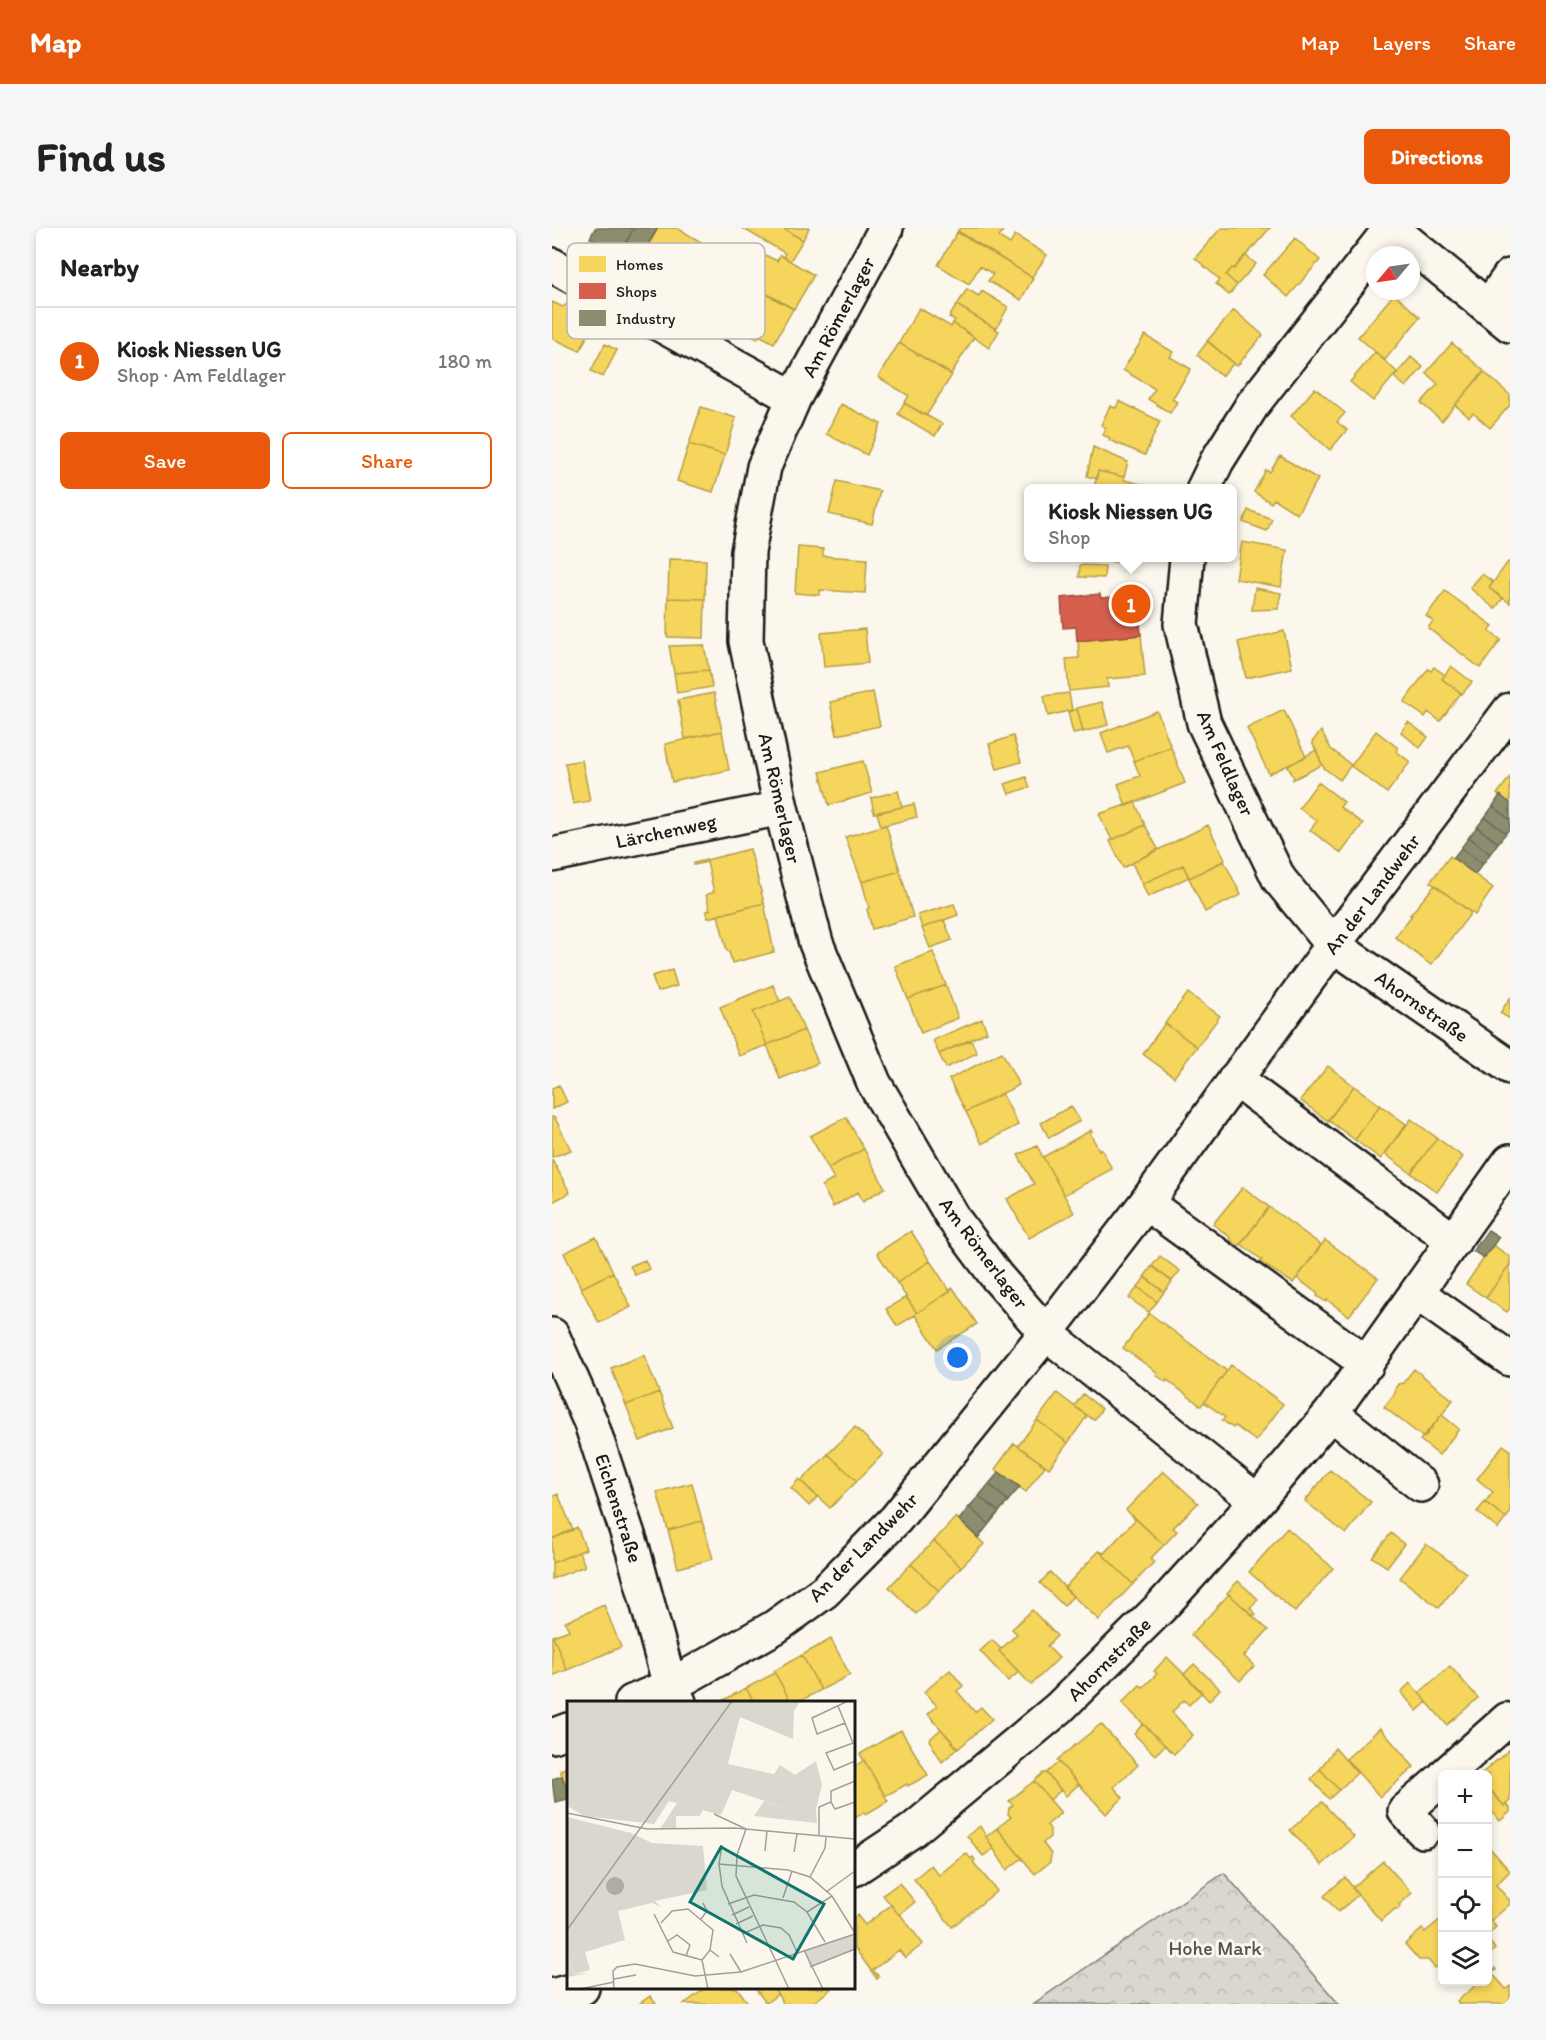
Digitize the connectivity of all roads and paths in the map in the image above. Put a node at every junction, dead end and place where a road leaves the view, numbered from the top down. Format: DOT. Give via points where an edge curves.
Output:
graph roads {
  1 [pos="886,228"];
  2 [pos="1391,228"];
  3 [pos="552,265"];
  4 [pos="567,273"];
  5 [pos="1510,276"];
  6 [pos="1499,316"];
  7 [pos="687,339"];
  8 [pos="794,398"];
  9 [pos="1206,484"];
  10 [pos="1187,562"];
  11 [pos="1510,710"];
  12 [pos="781,808"];
  13 [pos="552,855"];
  14 [pos="1333,945"];
  15 [pos="1510,1067"];
  16 [pos="1235,1079"];
  17 [pos="1508,1171"];
  18 [pos="1146,1203"];
  19 [pos="1455,1241"];
  20 [pos="1417,1293"];
  21 [pos="1046,1333"];
  22 [pos="552,1335"];
  23 [pos="1510,1359"];
  24 [pos="1367,1364"];
  25 [pos="1331,1413"];
  26 [pos="1421,1485"];
  27 [pos="1257,1501"];
  28 [pos="675,1694"];
  29 [pos="637,1701"];
  30 [pos="1510,1721"];
  31 [pos="567,1730"];
  32 [pos="552,1736"];
  33 [pos="1451,1770"];
  34 [pos="1438,1782"];
  35 [pos="1423,1831"];
  36 [pos="855,1868"];
  37 [pos="578,1989"];
  38 [pos="552,1996"];
  1 -- 8 [label="street, Am Römerlager"];
  2 -- 6 [label="street"];
  2 -- 9 [label="street" via="1253,404 1216,461"];
  3 -- 4 [label="street"];
  5 -- 6 [label="street"];
  7 -- 8 [label="street"];
  8 -- 12 [label="street, Am Römerlager" via="764,467 748,552 746,641"];
  10 -- 14 [label="street, Am Feldlager" via="1181,624 1204,723 1279,879"];
  11 -- 14 [label="street, An der Landwehr"];
  12 -- 13 [label="street, Lärchenweg"];
  12 -- 21 [label="street, Am Römerlager" via="816,943 874,1083 953,1218"];
  14 -- 15 [label="street, Ahornstraße"];
  14 -- 16 [label="street, An der Landwehr"];
  16 -- 18 [label="street, An der Landwehr"];
  16 -- 19 [label="street"];
  17 -- 19 [label="street, Ahornstraße"];
  18 -- 21 [label="street, An der Landwehr"];
  18 -- 24 [label="street"];
  19 -- 20 [label="street, Ahornstraße"];
  20 -- 23 [label="street"];
  20 -- 24 [label="street, Ahornstraße"];
  21 -- 27 [label="street"];
  21 -- 28 [label="street, An der Landwehr" via="896,1519 825,1591"];
  22 -- 28 [label="street, Eichenstraße" via="594,1434"];
  24 -- 25 [label="street, Ahornstraße"];
  25 -- 26 [label="street"];
  25 -- 27 [label="street, Ahornstraße"];
  27 -- 36 [label="street, Ahornstraße" via="1161,1607 1059,1708 914,1830"];
  28 -- 29 [label="street, An der Landwehr"];
  30 -- 33 [label="street"];
  31 -- 32 [label="street"];
  34 -- 35 [label="street" via="1405,1811"];
  37 -- 38 [label="street"];
}
